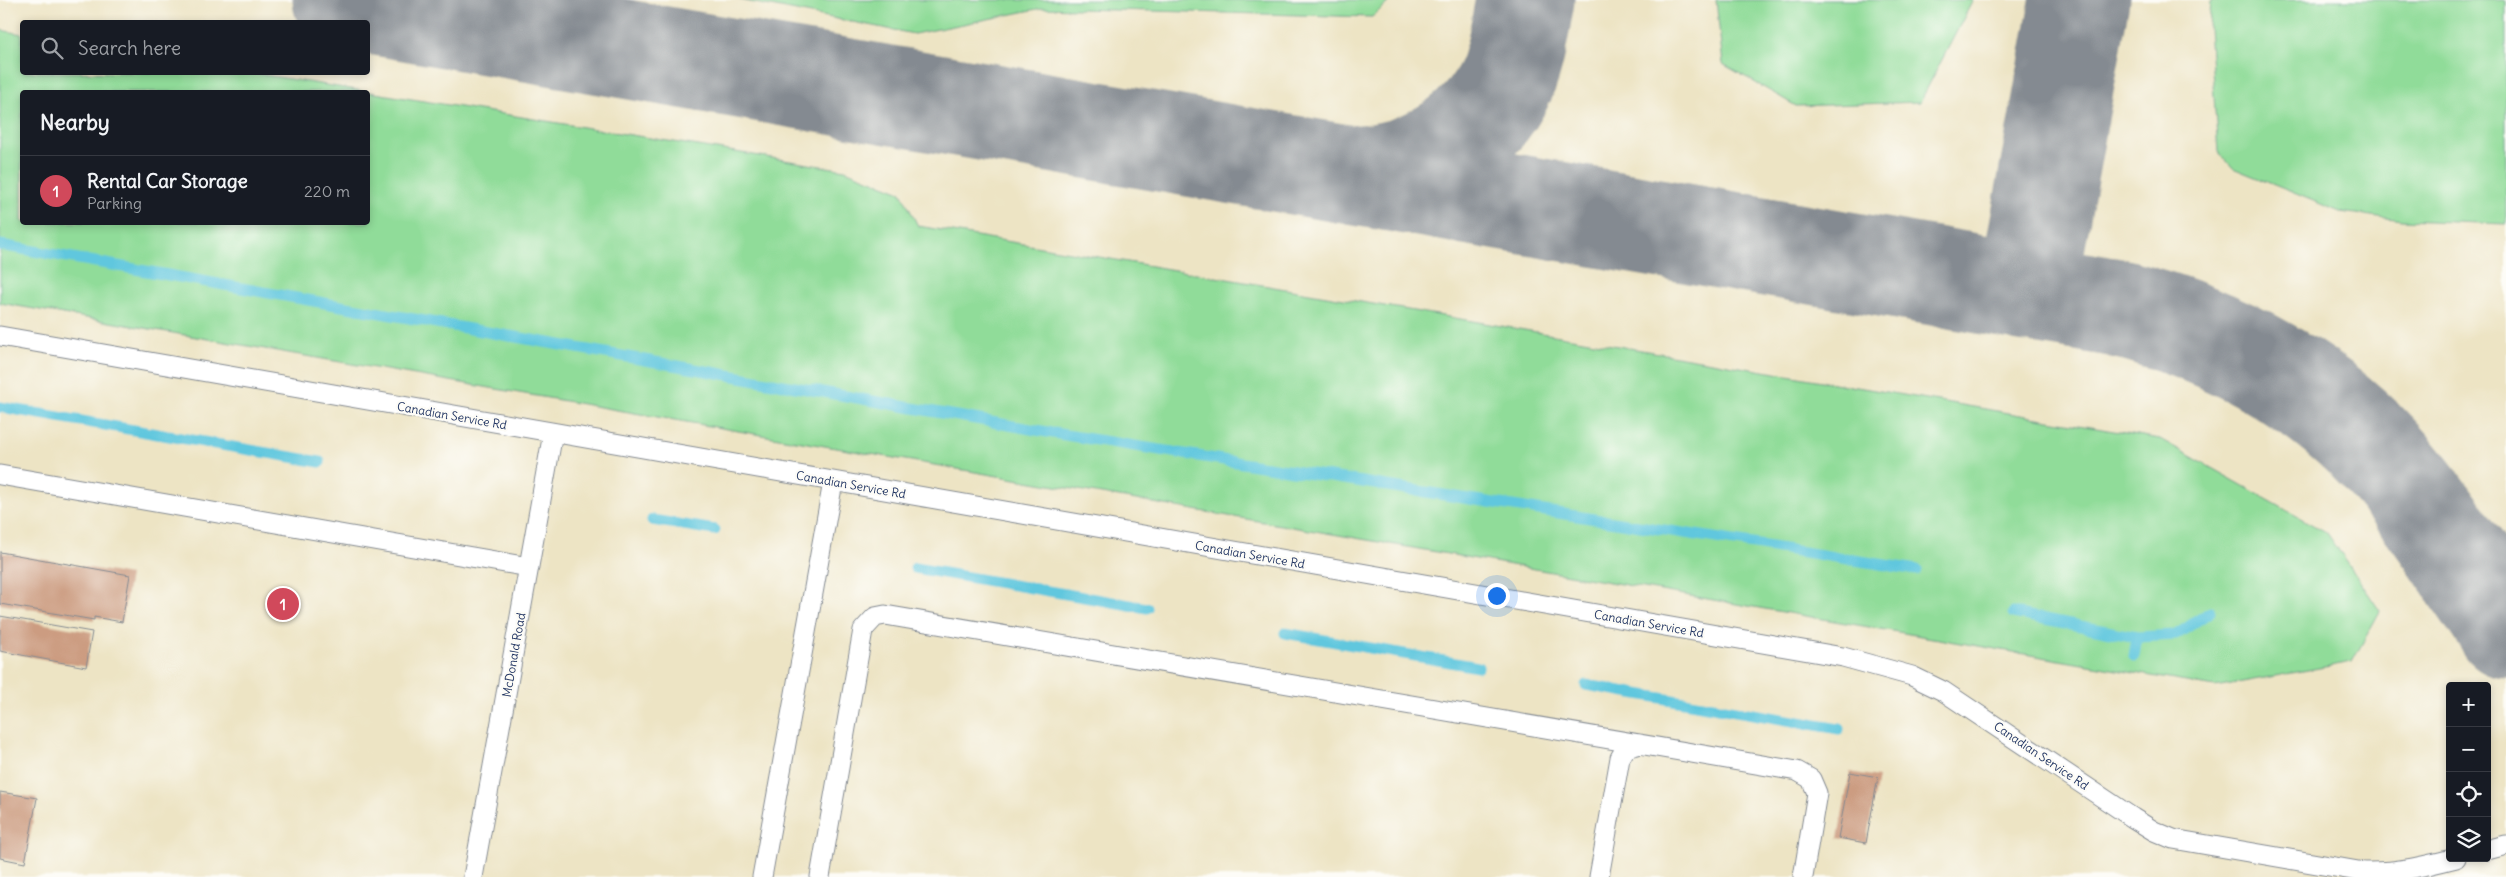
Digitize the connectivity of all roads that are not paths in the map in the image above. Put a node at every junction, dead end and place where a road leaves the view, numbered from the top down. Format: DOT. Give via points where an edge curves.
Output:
graph roads {
  1 [pos="0,336"];
  2 [pos="553,433"];
  3 [pos="0,475"];
  4 [pos="833,482"];
  5 [pos="529,567"];
  6 [pos="1640,744"];
  7 [pos="2506,845"];
  8 [pos="2491,849"];
  9 [pos="2446,861"];
  10 [pos="473,877"];
  11 [pos="762,877"];
  12 [pos="820,877"];
  13 [pos="1599,877"];
  14 [pos="1804,877"];
  1 -- 2 [label="lane, Canadian Service Rd"];
  2 -- 4 [label="lane, Canadian Service Rd"];
  2 -- 5 [label="lane, McDonald Road"];
  3 -- 5 [label="lane"];
  4 -- 9 [label="lane, Canadian Service Rd" via="1843,657 1912,676 1943,691 2133,818 2173,839 2364,872 2414,869"];
  4 -- 11 [label="lane"];
  5 -- 10 [label="lane, McDonald Road"];
  6 -- 12 [label="lane" via="884,615 875,617 863,630"];
  6 -- 13 [label="lane" via="1626,748 1620,758"];
  6 -- 14 [label="lane" via="1805,774 1815,785 1817,793"];
  7 -- 8 [label="lane"];
}
